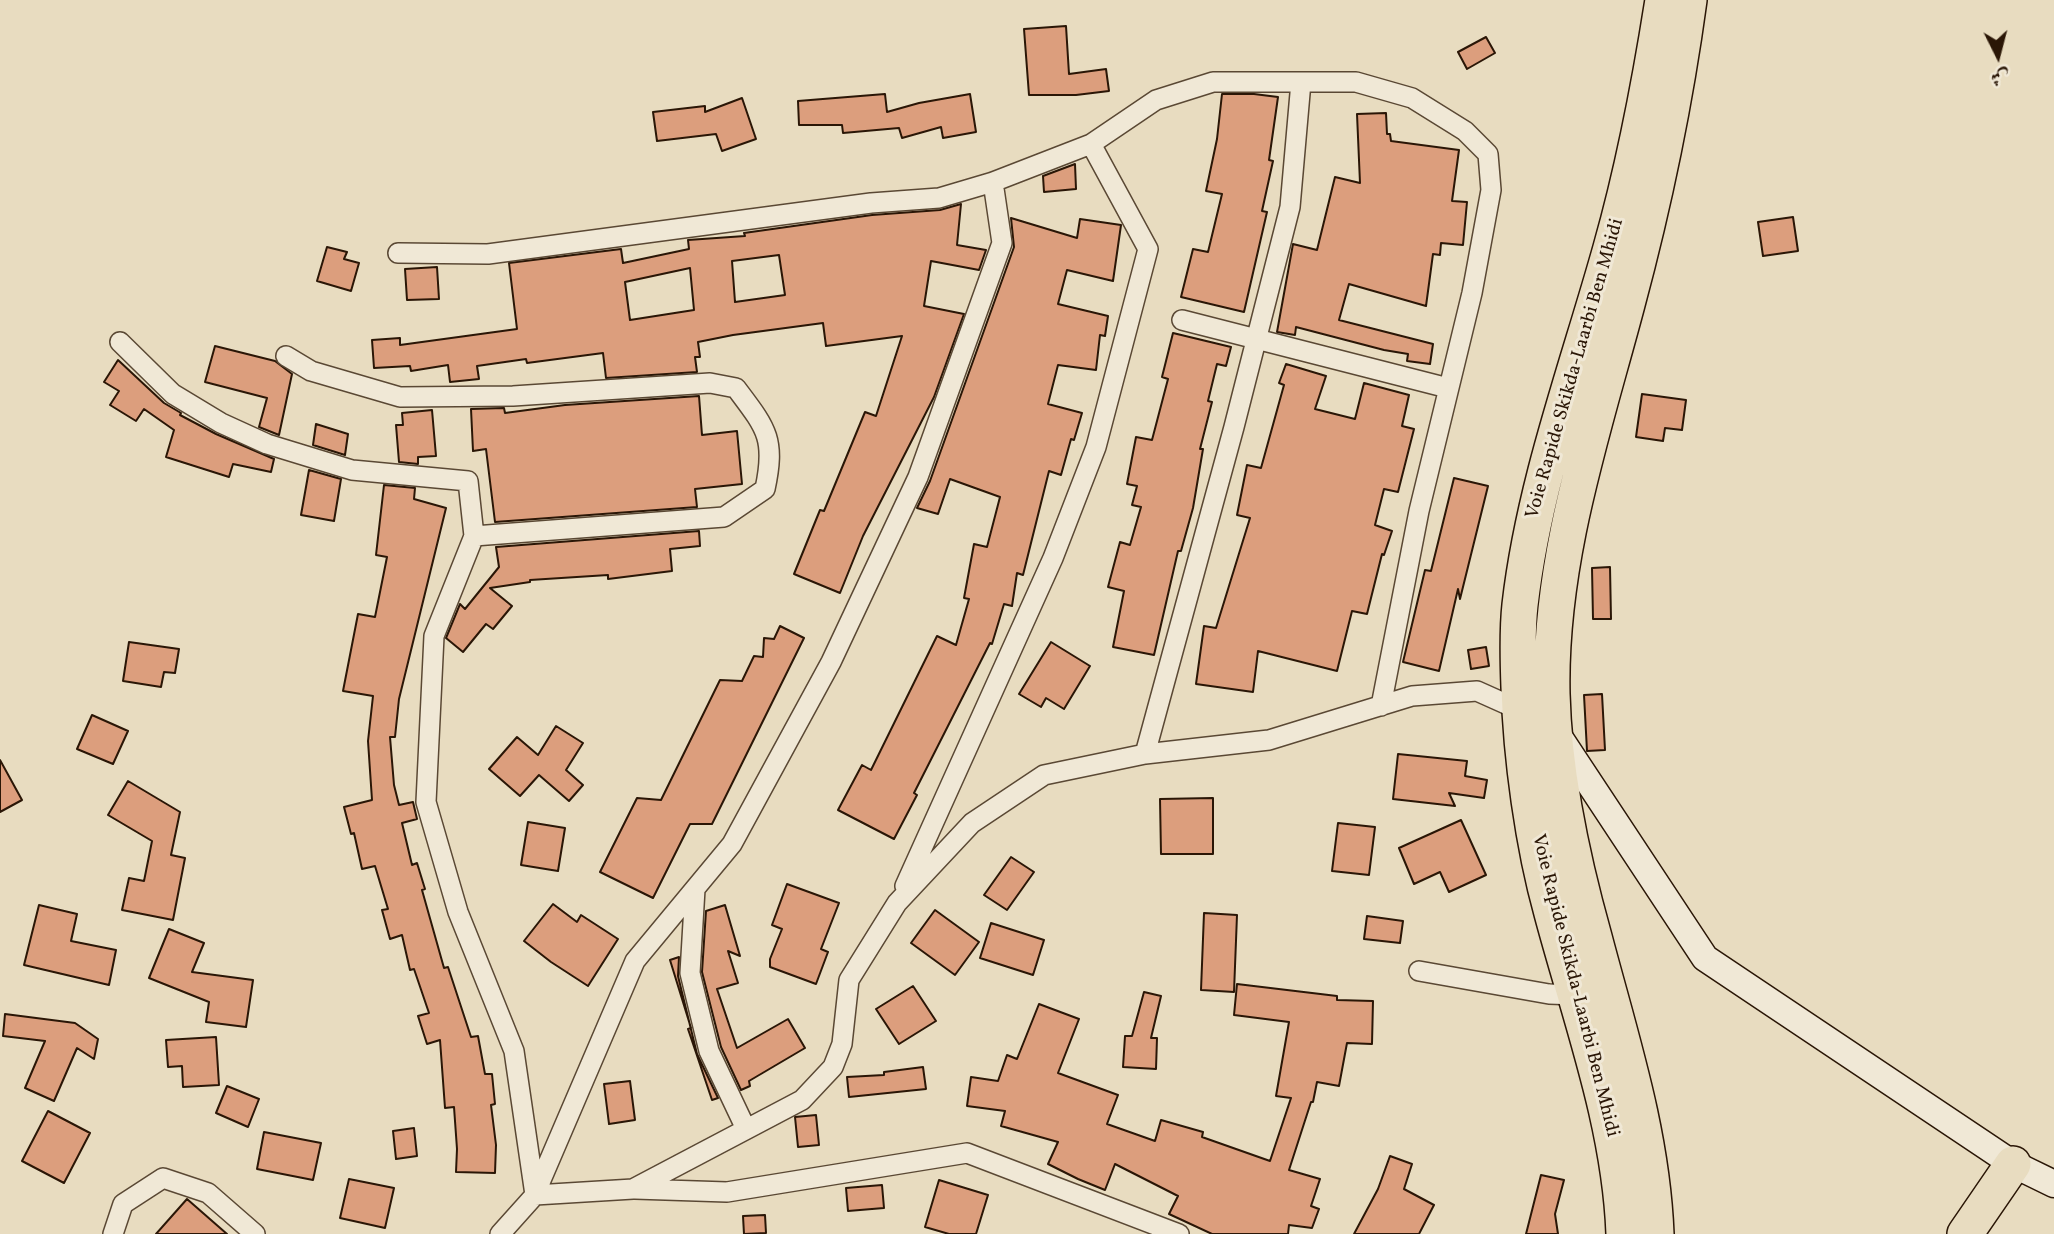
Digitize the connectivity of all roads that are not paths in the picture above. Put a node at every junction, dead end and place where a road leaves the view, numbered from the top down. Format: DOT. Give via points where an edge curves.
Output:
graph roads {
  1 [pos="1663,0"];
  2 [pos="1689,0"];
  3 [pos="1301,82"];
  4 [pos="1091,144"];
  5 [pos="993,182"];
  6 [pos="398,253"];
  7 [pos="1182,320"];
  8 [pos="1256,339"];
  9 [pos="120,342"];
  10 [pos="286,356"];
  11 [pos="1448,388"];
  12 [pos="474,536"];
  13 [pos="1381,706"];
  14 [pos="1521,716"];
  15 [pos="1554,729"];
  16 [pos="1145,754"];
  17 [pos="695,889"];
  18 [pos="897,903"];
  19 [pos="1419,971"];
  20 [pos="1576,995"];
  21 [pos="746,1129"];
  22 [pos="2013,1164"];
  23 [pos="2054,1184"];
  24 [pos="633,1188"];
  25 [pos="535,1195"];
  26 [pos="113,1234"];
  27 [pos="255,1234"];
  28 [pos="500,1234"];
  29 [pos="1179,1234"];
  30 [pos="1624,1234"];
  31 [pos="1656,1234"];
  32 [pos="1965,1234"];
  1 -- 14 [label="highway, Voie Rapide Skikda-Laarbi Ben Mhidi" via="1621,210 1534,518 1520,608"];
  2 -- 15 [label="highway, Voie Rapide Skikda-Laarbi Ben Mhidi" via="1669,133 1570,520 1552,640"];
  3 -- 4 [label="street" via="1213,82 1156,100"];
  3 -- 8 [label="street" via="1290,207"];
  3 -- 11 [label="street" via="1356,82 1412,97 1465,131 1488,154 1491,190"];
  4 -- 5 [label="street"];
  4 -- 18 [label="street" via="1147,249 1091,460 1053,558"];
  5 -- 6 [label="street" via="939,198 488,254"];
  5 -- 17 [label="street" via="1002,243 918,477 818,686 732,845"];
  7 -- 8 [label="street"];
  8 -- 11 [label="street"];
  8 -- 16 [label="street"];
  9 -- 12 [label="street" via="173,394 220,423 267,444 352,470 468,481"];
  10 -- 12 [label="street" via="311,371 400,397 513,397 710,383 736,388 764,424 772,459 765,489 724,517"];
  11 -- 13 [label="street"];
  12 -- 25 [label="street" via="434,636 426,802 458,912 514,1051"];
  13 -- 14 [label="street" via="1412,696 1477,691"];
  13 -- 16 [label="street" via="1269,740"];
  14 -- 15 [label="street"];
  14 -- 20 [label="highway, Voie Rapide Skikda-Laarbi Ben Mhidi" via="1534,828 1551,910"];
  15 -- 22 [label="street" via="1705,958"];
  15 -- 31 [label="highway, Voie Rapide Skikda-Laarbi Ben Mhidi" via="1580,882 1643,1123"];
  16 -- 18 [label="street" via="1044,775 972,823"];
  17 -- 21 [label="street" via="690,973 709,1051"];
  17 -- 25 [label="street" via="635,961"];
  18 -- 21 [label="street" via="849,980 842,1044 833,1067 802,1100"];
  19 -- 20 [label="street"];
  20 -- 30 [label="highway, Voie Rapide Skikda-Laarbi Ben Mhidi" via="1617,1161"];
  21 -- 24 [label="street"];
  22 -- 23 [label="street"];
  22 -- 32 [label="highway"];
  24 -- 25 [label="street"];
  24 -- 29 [label="street" via="727,1192 967,1153"];
  25 -- 28 [label="street"];
  26 -- 27 [label="street" via="123,1204 163,1178 208,1193"];
}
